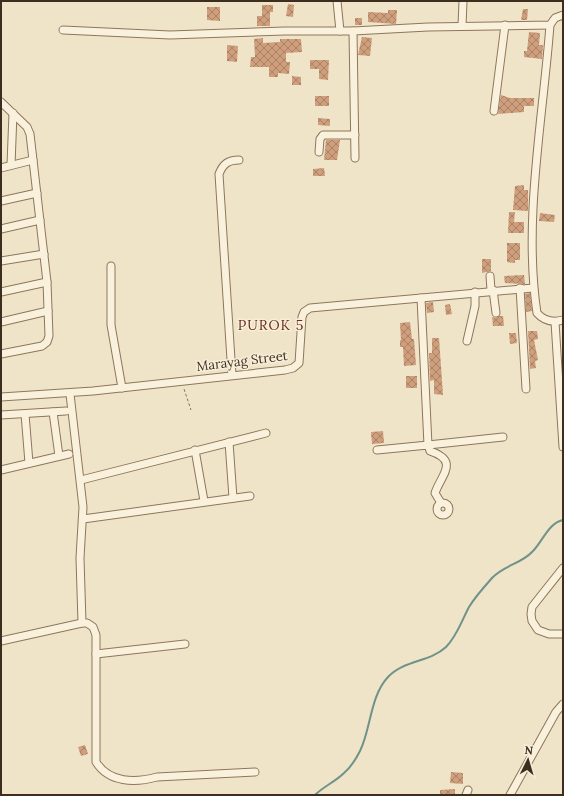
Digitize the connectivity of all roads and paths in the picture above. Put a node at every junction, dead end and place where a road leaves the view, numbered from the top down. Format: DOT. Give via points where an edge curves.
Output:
graph roads {
  1 [pos="337,1"];
  2 [pos="463,1"];
  3 [pos="563,15"];
  4 [pos="505,25"];
  5 [pos="462,26"];
  6 [pos="550,26"];
  7 [pos="63,30"];
  8 [pos="340,31"];
  9 [pos="353,31"];
  10 [pos="1,102"];
  11 [pos="494,111"];
  12 [pos="13,113"];
  13 [pos="355,135"];
  14 [pos="319,152"];
  15 [pos="355,158"];
  16 [pos="34,160"];
  17 [pos="239,160"];
  18 [pos="11,165"];
  19 [pos="1,168"];
  20 [pos="37,193"];
  21 [pos="1,201"];
  22 [pos="40,220"];
  23 [pos="1,229"];
  24 [pos="44,254"];
  25 [pos="1,261"];
  26 [pos="111,266"];
  27 [pos="490,276"];
  28 [pos="46,282"];
  29 [pos="520,288"];
  30 [pos="533,288"];
  31 [pos="492,290"];
  32 [pos="1,292"];
  33 [pos="475,292"];
  34 [pos="421,298"];
  35 [pos="48,311"];
  36 [pos="496,313"];
  37 [pos="563,320"];
  38 [pos="1,322"];
  39 [pos="555,322"];
  40 [pos="467,341"];
  41 [pos="1,354"];
  42 [pos="561,356"];
  43 [pos="232,375"];
  44 [pos="181,381"];
  45 [pos="122,388"];
  46 [pos="526,389"];
  47 [pos="70,394"];
  48 [pos="562,394"];
  49 [pos="1,397"];
  50 [pos="190,410"];
  51 [pos="66,411"];
  52 [pos="53,412"];
  53 [pos="25,414"];
  54 [pos="1,415"];
  55 [pos="266,433"];
  56 [pos="563,433"];
  57 [pos="503,437"];
  58 [pos="229,442"];
  59 [pos="428,445"];
  60 [pos="563,447"];
  61 [pos="196,450"];
  62 [pos="377,450"];
  63 [pos="69,454"];
  64 [pos="59,456"];
  65 [pos="29,463"];
  66 [pos="1,470"];
  67 [pos="81,480"];
  68 [pos="250,496"];
  69 [pos="233,498"];
  70 [pos="204,501"];
  71 [pos="441,503"];
  72 [pos="83,519"];
  73 [pos="563,568"];
  74 [pos="82,623"];
  75 [pos="563,634"];
  76 [pos="1,641"];
  77 [pos="185,644"];
  78 [pos="96,654"];
  79 [pos="563,704"];
  80 [pos="255,772"];
  81 [pos="510,795"];
  1 -- 8 [label="street"];
  2 -- 5 [label="street"];
  3 -- 6 [label="street" via="555,18"];
  4 -- 5 [label="street"];
  4 -- 6 [label="street"];
  4 -- 11 [label="street"];
  5 -- 9 [label="street"];
  6 -- 30 [label="street" via="536,168"];
  7 -- 8 [label="street" via="170,35"];
  8 -- 9 [label="street"];
  9 -- 13 [label="street"];
  10 -- 12 [label="street"];
  12 -- 16 [label="street" via="27,127"];
  12 -- 18 [label="street"];
  13 -- 14 [label="street" via="323,135 320,139"];
  13 -- 15 [label="street"];
  16 -- 18 [label="street"];
  16 -- 20 [label="street"];
  17 -- 43 [label="street" via="232,160 223,165 219,174"];
  18 -- 19 [label="street"];
  20 -- 21 [label="street"];
  20 -- 22 [label="street"];
  22 -- 23 [label="street"];
  22 -- 24 [label="street"];
  24 -- 25 [label="street"];
  24 -- 28 [label="street"];
  26 -- 45 [label="street" via="111,325"];
  27 -- 31 [label="street"];
  28 -- 32 [label="street"];
  28 -- 35 [label="street"];
  29 -- 30 [label="street, Marayag Street"];
  29 -- 31 [label="street, Marayag Street"];
  29 -- 46 [label="street"];
  30 -- 39 [label="street" via="537,313 542,318"];
  31 -- 33 [label="street, Marayag Street"];
  31 -- 36 [label="street"];
  33 -- 34 [label="street, Marayag Street"];
  33 -- 40 [label="street" via="475,306"];
  34 -- 43 [label="street, Marayag Street" via="310,308 302,317 299,363 285,370"];
  34 -- 59 [label="street"];
  35 -- 38 [label="street"];
  35 -- 41 [label="street" via="47,342 42,346"];
  37 -- 39 [label="street"];
  39 -- 42 [label="street"];
  42 -- 48 [label="street"];
  43 -- 44 [label="street, Marayag Street"];
  44 -- 45 [label="street, Marayag Street"];
  44 -- 50 [label="path"];
  45 -- 47 [label="street, Marayag Street"];
  47 -- 49 [label="street, Marayag Street"];
  47 -- 67 [label="street"];
  48 -- 56 [label="street"];
  51 -- 52 [label="street"];
  52 -- 53 [label="street"];
  52 -- 64 [label="street"];
  53 -- 54 [label="street"];
  53 -- 65 [label="street"];
  55 -- 58 [label="street"];
  56 -- 60 [label="street"];
  57 -- 59 [label="street"];
  58 -- 61 [label="street"];
  58 -- 69 [label="street"];
  59 -- 62 [label="street"];
  59 -- 71 [label="street" via="430,451 443,457 446,464 446,474 438,483 435,493"];
  61 -- 67 [label="street"];
  61 -- 70 [label="street"];
  63 -- 64 [label="street"];
  64 -- 65 [label="street"];
  65 -- 66 [label="street"];
  67 -- 72 [label="street"];
  68 -- 69 [label="street"];
  69 -- 70 [label="street"];
  70 -- 72 [label="street"];
  72 -- 74 [label="street" via="80,558"];
  73 -- 75 [label="street" via="532,607 531,614 538,630 549,634"];
  74 -- 76 [label="street"];
  74 -- 78 [label="street" via="93,627 96,635"];
  77 -- 78 [label="street"];
  78 -- 80 [label="street" via="96,762 102,771 124,781"];
  79 -- 81 [label="street" via="556,712"];
}
